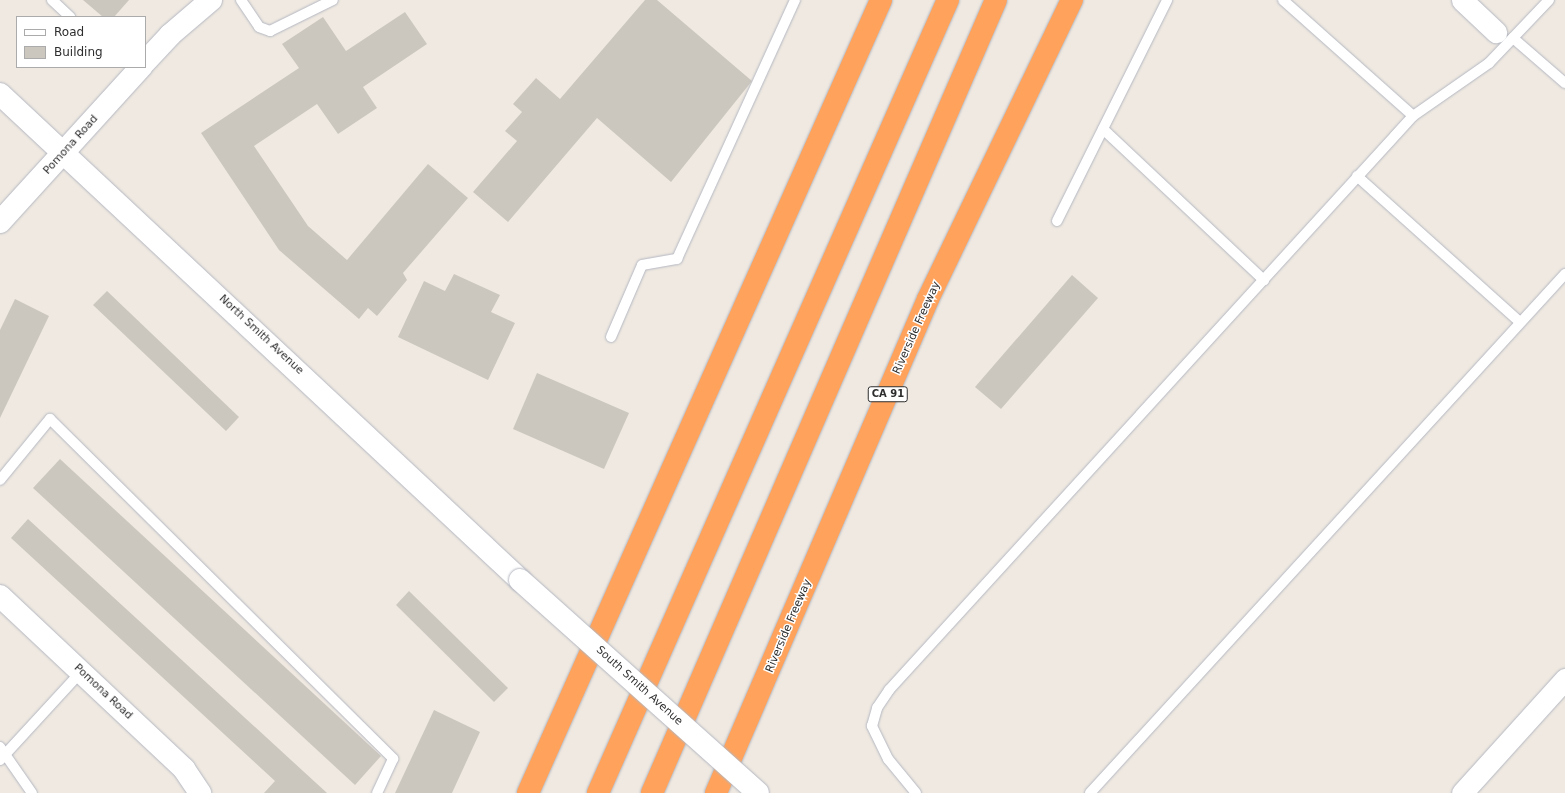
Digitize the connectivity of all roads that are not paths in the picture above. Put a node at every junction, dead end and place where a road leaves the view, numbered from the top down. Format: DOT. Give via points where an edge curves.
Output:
graph roads {
  1 [pos="52,0"];
  2 [pos="211,0"];
  3 [pos="241,0"];
  4 [pos="333,0"];
  5 [pos="795,0"];
  6 [pos="881,0"];
  7 [pos="948,0"];
  8 [pos="996,0"];
  9 [pos="1072,0"];
  10 [pos="1167,0"];
  11 [pos="1283,0"];
  12 [pos="1462,0"];
  13 [pos="1549,0"];
  14 [pos="69,16"];
  15 [pos="1506,38"];
  16 [pos="146,61"];
  17 [pos="140,68"];
  18 [pos="1565,84"];
  19 [pos="0,94"];
  20 [pos="1413,116"];
  21 [pos="1104,129"];
  22 [pos="65,152"];
  23 [pos="1357,176"];
  24 [pos="1057,221"];
  25 [pos="0,222"];
  26 [pos="1565,274"];
  27 [pos="1264,280"];
  28 [pos="1520,322"];
  29 [pos="611,337"];
  30 [pos="0,480"];
  31 [pos="520,580"];
  32 [pos="0,596"];
  33 [pos="81,672"];
  34 [pos="1565,679"];
  35 [pos="2,753"];
  36 [pos="32,793"];
  37 [pos="200,793"];
  38 [pos="376,793"];
  39 [pos="528,793"];
  40 [pos="598,793"];
  41 [pos="652,793"];
  42 [pos="716,793"];
  43 [pos="758,793"];
  44 [pos="916,793"];
  45 [pos="1090,793"];
  46 [pos="1462,793"];
  1 -- 14 [label="lane"];
  2 -- 16 [label="main road" via="170,35"];
  3 -- 4 [label="lane" via="259,27 270,31"];
  5 -- 29 [label="lane" via="677,259 642,265"];
  6 -- 39 [label="highway"];
  7 -- 40 [label="highway"];
  8 -- 41 [label="highway"];
  9 -- 42 [label="highway, Riverside Freeway / CA 91" via="928,299"];
  10 -- 21 [label="lane"];
  11 -- 20 [label="lane"];
  12 -- 15 [label="street"];
  13 -- 15 [label="lane"];
  15 -- 18 [label="lane"];
  15 -- 20 [label="lane" via="1470,78"];
  17 -- 22 [label="main road, Pomona Road"];
  19 -- 22 [label="main road, North Smith Avenue"];
  20 -- 23 [label="lane"];
  21 -- 24 [label="lane"];
  21 -- 27 [label="lane"];
  22 -- 25 [label="main road, Pomona Road"];
  22 -- 31 [label="main road, North Smith Avenue"];
  23 -- 27 [label="lane"];
  23 -- 28 [label="lane"];
  26 -- 28 [label="lane"];
  27 -- 44 [label="lane" via="889,690 877,708 872,726 888,759"];
  28 -- 45 [label="lane"];
  30 -- 38 [label="lane" via="16,463 27,443 50,419 393,759"];
  31 -- 43 [label="main road, South Smith Avenue, bridge"];
  32 -- 33 [label="main road, Pomona Road"];
  33 -- 35 [label="lane"];
  33 -- 37 [label="main road, Pomona Road" via="184,769"];
  34 -- 46 [label="street"];
  35 -- 36 [label="lane"];
}
